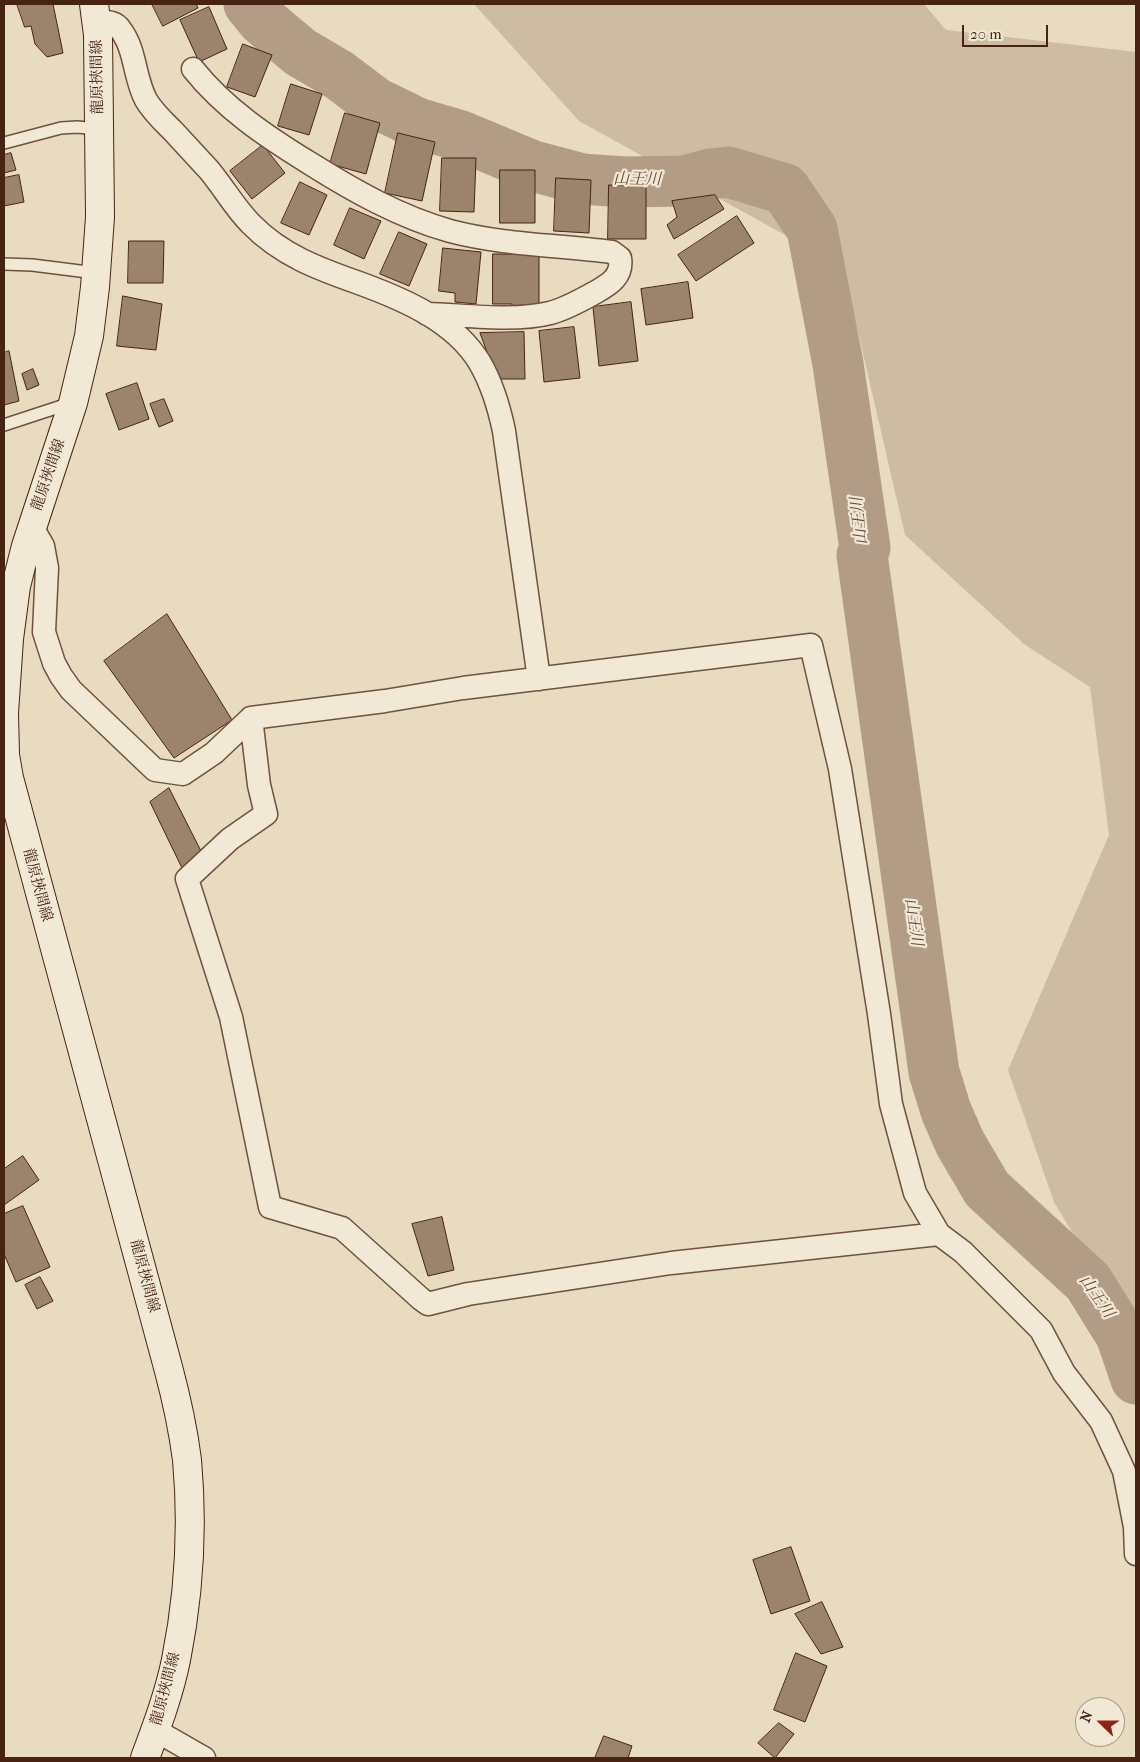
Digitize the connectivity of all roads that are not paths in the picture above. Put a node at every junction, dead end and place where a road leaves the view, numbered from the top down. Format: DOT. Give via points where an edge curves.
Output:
graph roads {
  1 [pos="95,13"];
  2 [pos="193,69"];
  3 [pos="99,130"];
  4 [pos="4,143"];
  5 [pos="4,264"];
  6 [pos="96,274"];
  7 [pos="426,314"];
  8 [pos="73,403"];
  9 [pos="4,425"];
  10 [pos="32,527"];
  11 [pos="539,679"];
  12 [pos="250,718"];
  13 [pos="939,1234"];
  14 [pos="1136,1554"];
  15 [pos="156,1730"];
  16 [pos="145,1758"];
  17 [pos="204,1758"];
  1 -- 3 [label="main road, 龍原挾間線"];
  1 -- 7 [label="street" via="119,27 128,42 149,105 208,169 257,230 283,251 305,263 385,293"];
  2 -- 7 [label="street" via="219,99 278,144 338,181 415,219 452,231 514,242 612,252 620,258 619,274 609,285 551,313 510,317"];
  3 -- 4 [label="lane" via="61,128"];
  3 -- 6 [label="main road, 龍原挾間線" via="100,217"];
  5 -- 6 [label="lane"];
  6 -- 8 [label="main road, 龍原挾間線" via="89,336"];
  7 -- 11 [label="street" via="456,334 470,349 480,363 497,402 509,459"];
  8 -- 9 [label="lane"];
  8 -- 10 [label="main road, 龍原挾間線"];
  10 -- 12 [label="street" via="43,546 47,568 44,632 54,663 71,690 155,770 183,774 214,753"];
  10 -- 15 [label="main road, 龍原挾間線" via="12,608 4,713 5,755 16,809 168,1367 187,1460 187,1584 176,1660"];
  11 -- 12 [label="street"];
  11 -- 13 [label="street" via="811,645 840,769 880,1014 891,1104 915,1193"];
  12 -- 13 [label="street" via="266,814 230,839 187,879 231,1017 270,1207 342,1228 428,1304 468,1294 671,1264"];
  13 -- 14 [label="street" via="963,1252 1041,1330 1064,1373 1101,1421 1124,1471 1135,1527"];
  15 -- 16 [label="main road, 龍原挾間線"];
  15 -- 17 [label="street"];
}
